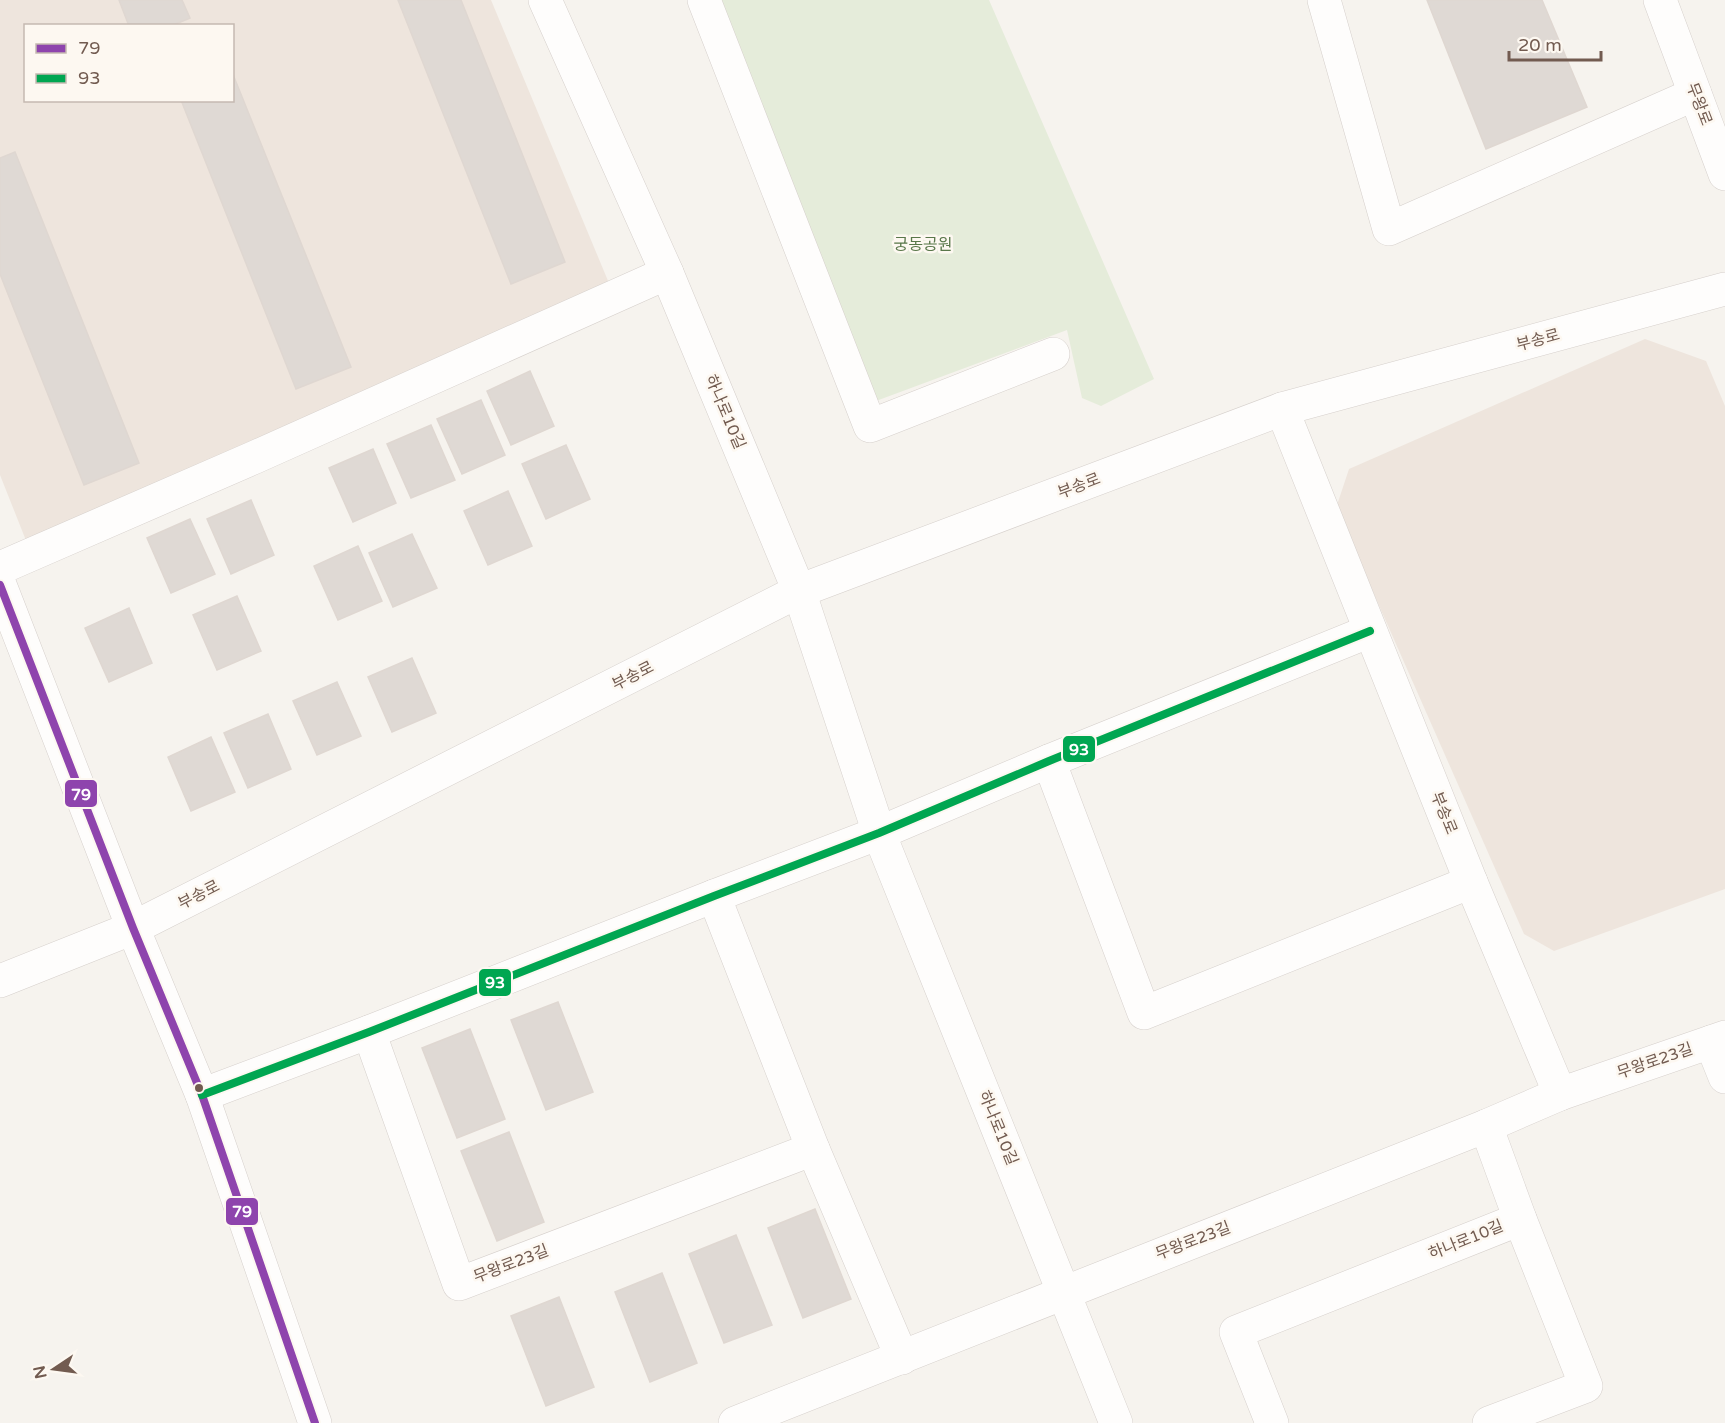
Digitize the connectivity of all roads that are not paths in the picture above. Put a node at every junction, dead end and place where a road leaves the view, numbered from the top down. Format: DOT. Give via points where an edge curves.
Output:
graph roads {
  1 [pos="546,0"];
  2 [pos="704,0"];
  3 [pos="1324,0"];
  4 [pos="1660,0"];
  5 [pos="1695,94"];
  6 [pos="1725,174"];
  7 [pos="667,273"];
  8 [pos="1725,289"];
  9 [pos="1053,354"];
  10 [pos="1282,409"];
  11 [pos="0,568"];
  12 [pos="0,585"];
  13 [pos="800,591"];
  14 [pos="1370,631"];
  15 [pos="1049,761"];
  16 [pos="879,833"];
  17 [pos="1471,882"];
  18 [pos="714,896"];
  19 [pos="133,928"];
  20 [pos="0,981"];
  21 [pos="369,1032"];
  22 [pos="1718,1040"];
  23 [pos="1725,1077"];
  24 [pos="1560,1094"];
  25 [pos="202,1095"];
  26 [pos="1486,1126"];
  27 [pos="813,1149"];
  28 [pos="1520,1219"];
  29 [pos="1064,1292"];
  30 [pos="902,1358"];
  31 [pos="315,1423"];
  32 [pos="735,1423"];
  33 [pos="1116,1423"];
  34 [pos="1272,1423"];
  35 [pos="1490,1423"];
  1 -- 7 [label="street, 하나로10길"];
  2 -- 9 [label="street" via="870,426"];
  3 -- 5 [label="street" via="1389,230"];
  4 -- 5 [label="street, 무왕로"];
  5 -- 6 [label="street, 무왕로"];
  7 -- 11 [label="street"];
  7 -- 13 [label="street, 하나로10길"];
  8 -- 10 [label="street, 부송로"];
  10 -- 13 [label="street, 부송로"];
  10 -- 14 [label="street, 부송로"];
  12 -- 19 [label="street"];
  13 -- 16 [label="street, 하나로10길"];
  13 -- 19 [label="street, 부송로"];
  14 -- 15 [label="street"];
  14 -- 17 [label="street, 부송로"];
  15 -- 16 [label="street"];
  15 -- 17 [label="street" via="1144,1013"];
  16 -- 18 [label="street"];
  16 -- 29 [label="street, 하나로10길"];
  17 -- 24 [label="street, 부송로"];
  18 -- 21 [label="street"];
  18 -- 27 [label="street"];
  19 -- 20 [label="street, 부송로"];
  19 -- 25 [label="street"];
  21 -- 25 [label="street"];
  21 -- 27 [label="street, 무왕로23길" via="459,1284"];
  22 -- 23 [label="street"];
  22 -- 24 [label="street, 무왕로23길"];
  24 -- 26 [label="street, 무왕로23길"];
  25 -- 31 [label="street"];
  26 -- 28 [label="street"];
  26 -- 29 [label="street, 무왕로23길"];
  27 -- 30 [label="street"];
  28 -- 34 [label="street, 하나로10길" via="1236,1332"];
  28 -- 35 [label="street" via="1586,1386"];
  29 -- 30 [label="street, 무왕로23길"];
  29 -- 33 [label="street, 하나로10길"];
  30 -- 32 [label="street, 무왕로23길"];
}
